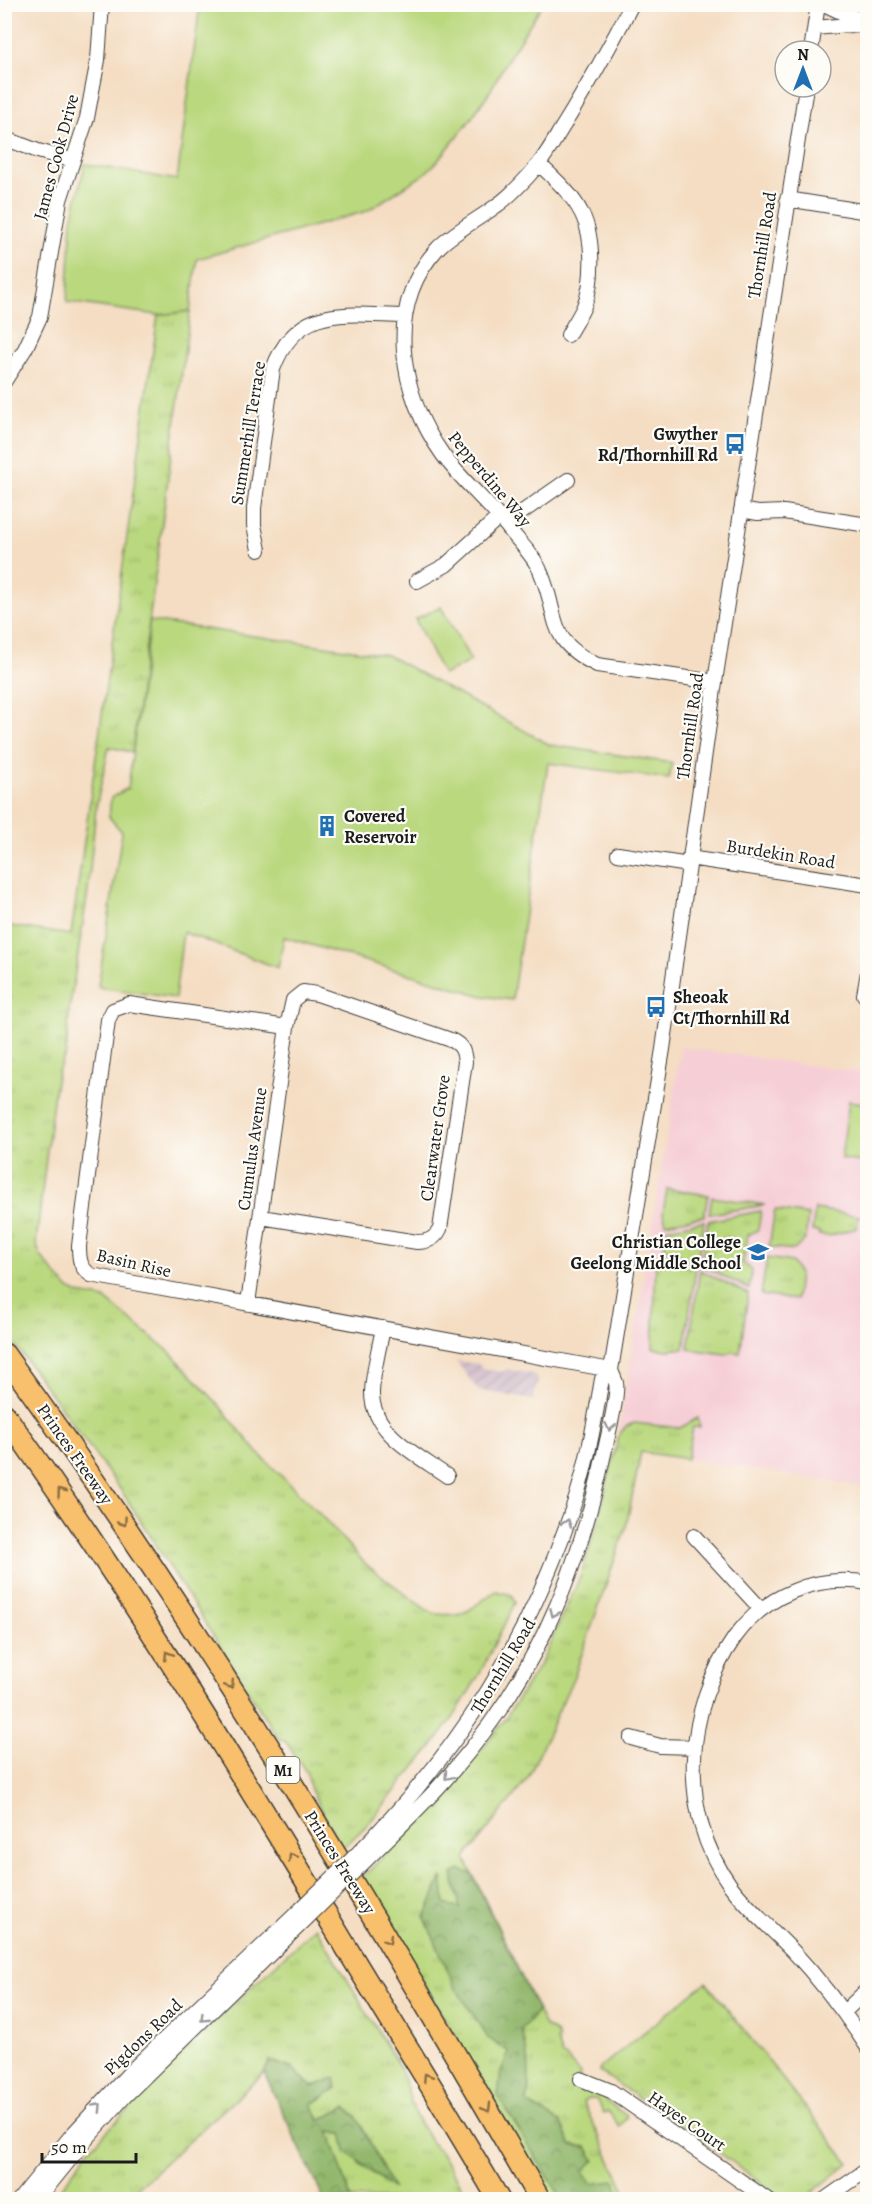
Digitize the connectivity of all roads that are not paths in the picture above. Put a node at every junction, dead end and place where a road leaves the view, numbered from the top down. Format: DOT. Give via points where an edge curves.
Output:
graph roads {
  1 [pos="102,4"];
  2 [pos="633,4"];
  3 [pos="818,4"];
  4 [pos="824,4"];
  5 [pos="867,20"];
  6 [pos="867,26"];
  7 [pos="815,28"];
  8 [pos="813,39"];
  9 [pos="804,99"];
  10 [pos="4,138"];
  11 [pos="71,160"];
  12 [pos="539,164"];
  13 [pos="787,199"];
  14 [pos="867,212"];
  15 [pos="405,316"];
  16 [pos="568,335"];
  17 [pos="4,382"];
  18 [pos="568,480"];
  19 [pos="741,510"];
  20 [pos="502,521"];
  21 [pos="867,525"];
  22 [pos="259,550"];
  23 [pos="417,581"];
  24 [pos="715,682"];
  25 [pos="618,854"];
  26 [pos="689,861"];
  27 [pos="867,885"];
  28 [pos="867,972"];
  29 [pos="864,995"];
  30 [pos="293,1000"];
  31 [pos="287,1028"];
  32 [pos="261,1217"];
  33 [pos="248,1303"];
  34 [pos="383,1328"];
  35 [pos="4,1354"];
  36 [pos="611,1371"];
  37 [pos="4,1413"];
  38 [pos="447,1476"];
  39 [pos="694,1536"];
  40 [pos="867,1583"];
  41 [pos="760,1608"];
  42 [pos="631,1738"];
  43 [pos="694,1747"];
  44 [pos="356,1862"];
  45 [pos="303,1914"];
  46 [pos="867,1989"];
  47 [pos="844,2012"];
  48 [pos="867,2048"];
  49 [pos="581,2079"];
  50 [pos="867,2169"];
  51 [pos="19,2199"];
  52 [pos="37,2199"];
  53 [pos="499,2199"];
  54 [pos="540,2199"];
  55 [pos="768,2199"];
  56 [pos="824,2199"];
  1 -- 11 [label="street, James Cook Drive" via="98,60 87,117"];
  2 -- 12 [label="street, Pepperdine Way"];
  3 -- 7 [label="street"];
  4 -- 5 [label="street"];
  6 -- 7 [label="street"];
  7 -- 8 [label="street"];
  9 -- 13 [label="street, Thornhill Road"];
  10 -- 11 [label="street"];
  11 -- 17 [label="street, James Cook Drive" via="56,218 40,317 26,349"];
  12 -- 15 [label="street, Pepperdine Way" via="499,204 438,248 421,271"];
  12 -- 16 [label="street" via="571,197 588,229 590,273 584,304"];
  13 -- 14 [label="street"];
  13 -- 19 [label="street, Thornhill Road"];
  15 -- 20 [label="street, Pepperdine Way" via="404,358 410,390 424,427 444,456"];
  15 -- 22 [label="street, Summerhill Terrace" via="328,316 299,328 280,350 273,369 254,508"];
  18 -- 20 [label="street"];
  19 -- 21 [label="street" via="784,512"];
  19 -- 24 [label="street, Thornhill Road"];
  20 -- 23 [label="street" via="446,565"];
  20 -- 24 [label="street, Pepperdine Way" via="540,570 555,627 575,652 610,668"];
  24 -- 26 [label="street, Thornhill Road"];
  25 -- 26 [label="street, Burdekin Road"];
  26 -- 27 [label="street, Burdekin Road"];
  26 -- 36 [label="street, Thornhill Road"];
  28 -- 29 [label="street"];
  30 -- 31 [label="street, Cumulus Avenue"];
  30 -- 32 [label="street, Clearwater Grove" via="303,993 317,994 451,1040 461,1046 465,1062 436,1237 417,1242"];
  31 -- 32 [label="street, Cumulus Avenue"];
  31 -- 33 [label="street, Basin Rise" via="129,1004 113,1010 108,1020 78,1246 80,1263 91,1275"];
  32 -- 33 [label="street, Cumulus Avenue"];
  33 -- 34 [label="street, Basin Rise"];
  34 -- 36 [label="street, Basin Rise"];
  34 -- 38 [label="street" via="372,1394 380,1421 395,1439"];
  35 -- 54 [label="highway, Princes Freeway / M1, one-way" via="200,1637 388,1939"];
  44 -- 36 [label="street, Thornhill Road, one-way" via="460,1736 518,1640 547,1578 576,1497 602,1379"];
  36 -- 44 [label="street, Thornhill Road, one-way" via="617,1384 591,1508 566,1588 538,1647 468,1753 431,1796"];
  53 -- 37 [label="highway, Princes Freeway / M1, one-way" via="160,1643"];
  39 -- 41 [label="street"];
  40 -- 41 [label="street" via="807,1586"];
  41 -- 43 [label="street" via="723,1654 709,1683"];
  42 -- 43 [label="street" via="660,1746"];
  43 -- 47 [label="street" via="695,1794 713,1857 750,1909 799,1958"];
  44 -- 45 [label="street, Thornhill Road, bridge"];
  51 -- 45 [label="street, Pigdons Road, one-way" via="57,2151 133,2069"];
  45 -- 52 [label="street, Pigdons Road, one-way" via="124,2096"];
  46 -- 47 [label="street"];
  47 -- 48 [label="street"];
  49 -- 55 [label="street, Hayes Court" via="611,2091"];
  50 -- 56 [label="street"];
}
